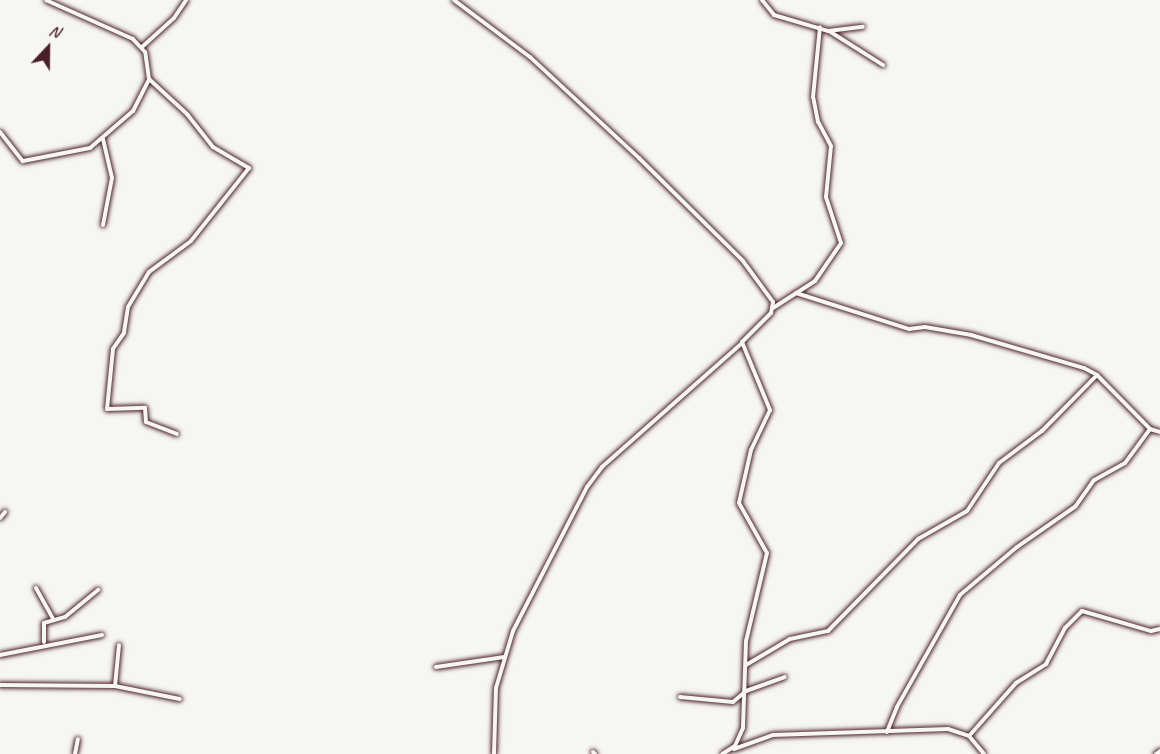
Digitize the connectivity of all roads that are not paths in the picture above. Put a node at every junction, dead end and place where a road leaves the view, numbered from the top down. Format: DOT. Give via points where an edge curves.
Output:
graph roads {
  1 [pos="46,0"];
  2 [pos="186,0"];
  3 [pos="454,0"];
  4 [pos="762,0"];
  5 [pos="820,27"];
  6 [pos="863,27"];
  7 [pos="828,31"];
  8 [pos="142,47"];
  9 [pos="883,65"];
  10 [pos="149,79"];
  11 [pos="0,132"];
  12 [pos="103,139"];
  13 [pos="103,225"];
  14 [pos="796,293"];
  15 [pos="773,309"];
  16 [pos="742,342"];
  17 [pos="1097,375"];
  18 [pos="1150,429"];
  19 [pos="1160,432"];
  20 [pos="177,434"];
  21 [pos="5,512"];
  22 [pos="0,518"];
  23 [pos="36,588"];
  24 [pos="98,590"];
  25 [pos="53,620"];
  26 [pos="1160,629"];
  27 [pos="102,635"];
  28 [pos="44,643"];
  29 [pos="119,645"];
  30 [pos="0,655"];
  31 [pos="504,657"];
  32 [pos="746,664"];
  33 [pos="436,667"];
  34 [pos="785,677"];
  35 [pos="0,685"];
  36 [pos="115,686"];
  37 [pos="746,691"];
  38 [pos="680,697"];
  39 [pos="180,699"];
  40 [pos="887,732"];
  41 [pos="969,736"];
  42 [pos="78,740"];
  43 [pos="732,750"];
  44 [pos="1160,751"];
  45 [pos="75,754"];
  46 [pos="494,754"];
  47 [pos="722,754"];
  48 [pos="984,754"];
  49 [pos="1156,754"];
  1 -- 8 [label="street" via="115,28"];
  2 -- 8 [label="street" via="174,18"];
  3 -- 15 [label="street" via="530,57 639,158 762,282"];
  4 -- 5 [label="street" via="774,15"];
  5 -- 7 [label="street"];
  5 -- 14 [label="street" via="813,97 818,122 831,146 826,197 841,243 827,268"];
  6 -- 7 [label="street"];
  7 -- 9 [label="street"];
  8 -- 10 [label="street"];
  10 -- 12 [label="street" via="133,111"];
  10 -- 20 [label="street" via="213,147 249,168 191,242 149,272 128,307 124,333 113,349 107,409 145,408 146,422"];
  11 -- 12 [label="street" via="14,153 29,161 90,148"];
  12 -- 13 [label="street" via="112,178"];
  14 -- 15 [label="street"];
  14 -- 17 [label="street" via="909,329 925,327 971,335"];
  15 -- 16 [label="street"];
  16 -- 31 [label="street" via="595,475 522,610"];
  16 -- 32 [label="street" via="770,411 751,450 739,496 744,518 767,553 746,636"];
  17 -- 18 [label="street"];
  17 -- 32 [label="street" via="1042,431 999,463 967,511 915,541 828,631 790,639"];
  18 -- 19 [label="street"];
  18 -- 40 [label="street" via="1125,463 1095,480 1076,506 1017,547 952,605"];
  21 -- 22 [label="street"];
  23 -- 25 [label="street"];
  24 -- 25 [label="street" via="65,617"];
  25 -- 28 [label="street" via="43,625"];
  26 -- 41 [label="street" via="1151,631 1089,610 1079,612 1046,664 1013,686 1003,703"];
  27 -- 28 [label="street"];
  28 -- 30 [label="street"];
  29 -- 36 [label="street"];
  31 -- 33 [label="street"];
  31 -- 46 [label="street" via="495,697"];
  32 -- 37 [label="street"];
  34 -- 37 [label="street"];
  35 -- 36 [label="street"];
  36 -- 39 [label="street"];
  37 -- 38 [label="street" via="729,702"];
  37 -- 43 [label="street" via="744,728"];
  40 -- 41 [label="street" via="948,729"];
  40 -- 43 [label="street" via="772,735"];
  41 -- 48 [label="street"];
  42 -- 45 [label="street"];
  43 -- 47 [label="street"];
  44 -- 49 [label="street"];
}
